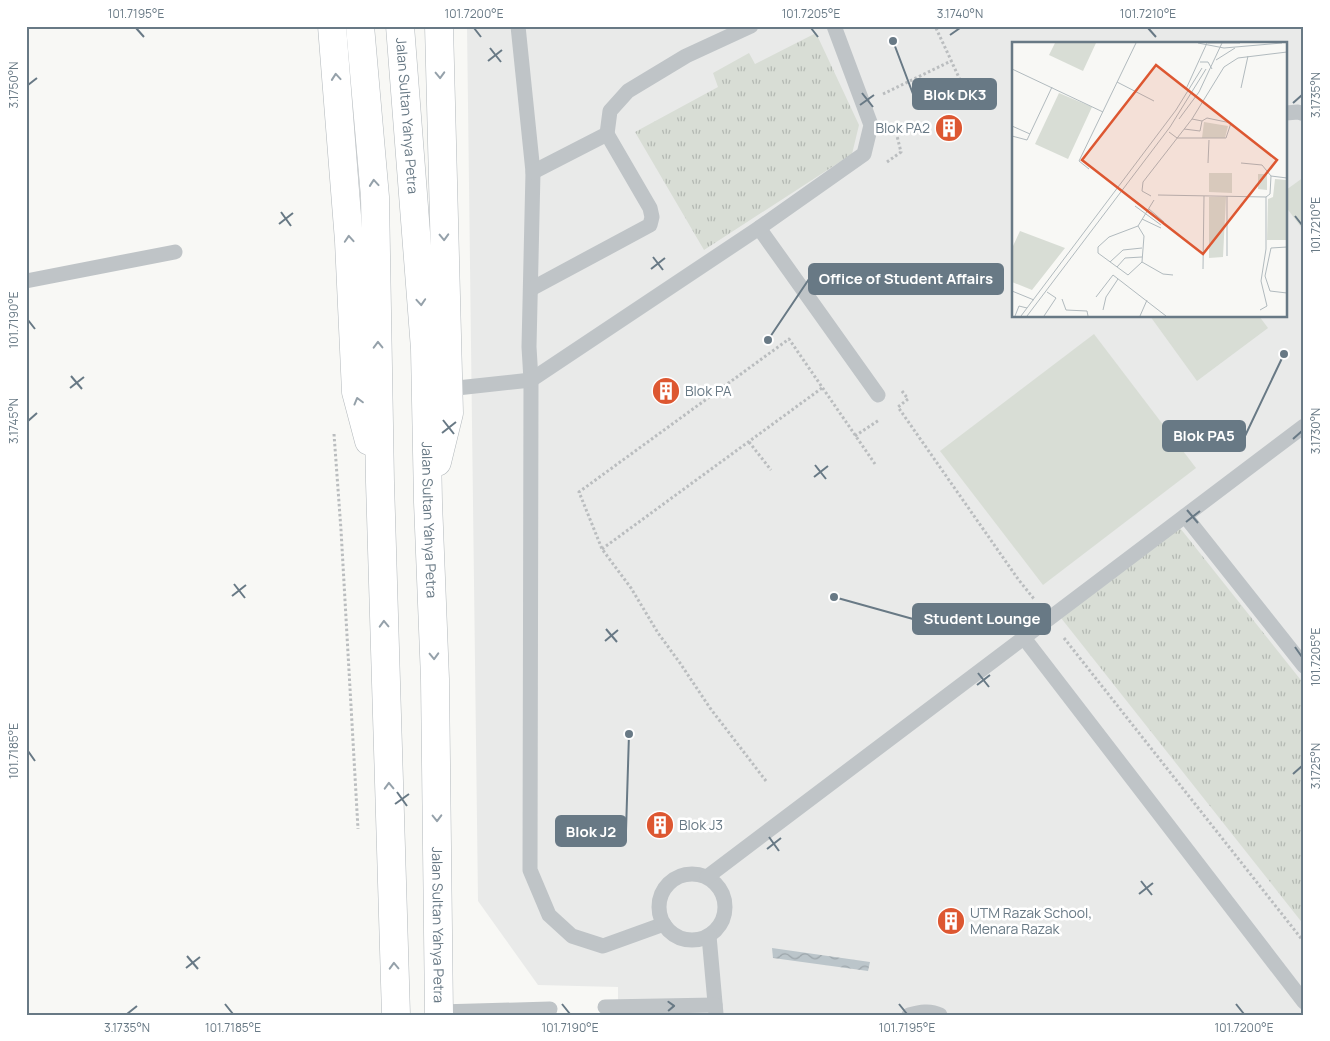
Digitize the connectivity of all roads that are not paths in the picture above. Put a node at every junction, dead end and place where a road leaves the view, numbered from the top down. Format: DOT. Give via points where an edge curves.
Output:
graph roads {
  1 [pos="332,26"];
  2 [pos="360,26"];
  3 [pos="400,26"];
  4 [pos="439,26"];
  5 [pos="518,26"];
  6 [pos="751,26"];
  7 [pos="834,26"];
  8 [pos="1288,113"];
  9 [pos="1304,114"];
  10 [pos="607,134"];
  11 [pos="533,172"];
  12 [pos="759,228"];
  13 [pos="175,252"];
  14 [pos="26,280"];
  15 [pos="531,289"];
  16 [pos="531,380"];
  17 [pos="448,389"];
  18 [pos="878,395"];
  19 [pos="1304,426"];
  20 [pos="380,482"];
  21 [pos="428,502"];
  22 [pos="1185,516"];
  23 [pos="1024,638"];
  24 [pos="1304,666"];
  25 [pos="707,878"];
  26 [pos="664,924"];
  27 [pos="708,936"];
  28 [pos="1304,1002"];
  29 [pos="605,1008"];
  30 [pos="550,1009"];
  31 [pos="716,1010"];
  32 [pos="439,1013"];
  33 [pos="396,1015"];
  34 [pos="909,1015"];
  35 [pos="940,1015"];
  20 -- 1 [label="main road, one-way" via="356,392 349,241"];
  20 -- 2 [label="main road, one-way" via="375,197"];
  3 -- 21 [label="main road, Jalan Sultan Yahya Petra, one-way" via="424,349"];
  4 -- 17 [label="main road, one-way"];
  5 -- 11 [label="lane"];
  6 -- 10 [label="lane" via="686,56 628,90 610,111"];
  7 -- 12 [label="lane" via="871,125 864,154"];
  8 -- 9 [label="lane"];
  10 -- 11 [label="lane"];
  10 -- 15 [label="lane" via="650,208 650,225"];
  11 -- 15 [label="lane"];
  12 -- 16 [label="lane"];
  12 -- 18 [label="lane"];
  13 -- 14 [label="lane"];
  15 -- 16 [label="lane"];
  16 -- 17 [label="lane"];
  16 -- 26 [label="lane" via="530,870 549,915 572,936 603,946"];
  17 -- 21 [label="main road" via="448,413"];
  19 -- 22 [label="lane"];
  33 -- 20 [label="main road, one-way"];
  21 -- 32 [label="main road, Jalan Sultan Yahya Petra, one-way" via="435,679"];
  22 -- 23 [label="lane"];
  22 -- 24 [label="lane"];
  23 -- 25 [label="lane"];
  23 -- 28 [label="lane"];
  25 -- 26 [label="lane" via="697,874 686,875 668,885 659,904"];
  25 -- 27 [label="lane" via="715,884 725,901 722,921"];
  26 -- 27 [label="lane" via="679,938 699,940"];
  27 -- 31 [label="lane"];
  29 -- 31 [label="lane, one-way"];
  30 -- 32 [label="lane"];
  34 -- 35 [label="lane" via="923,1011"];
}
